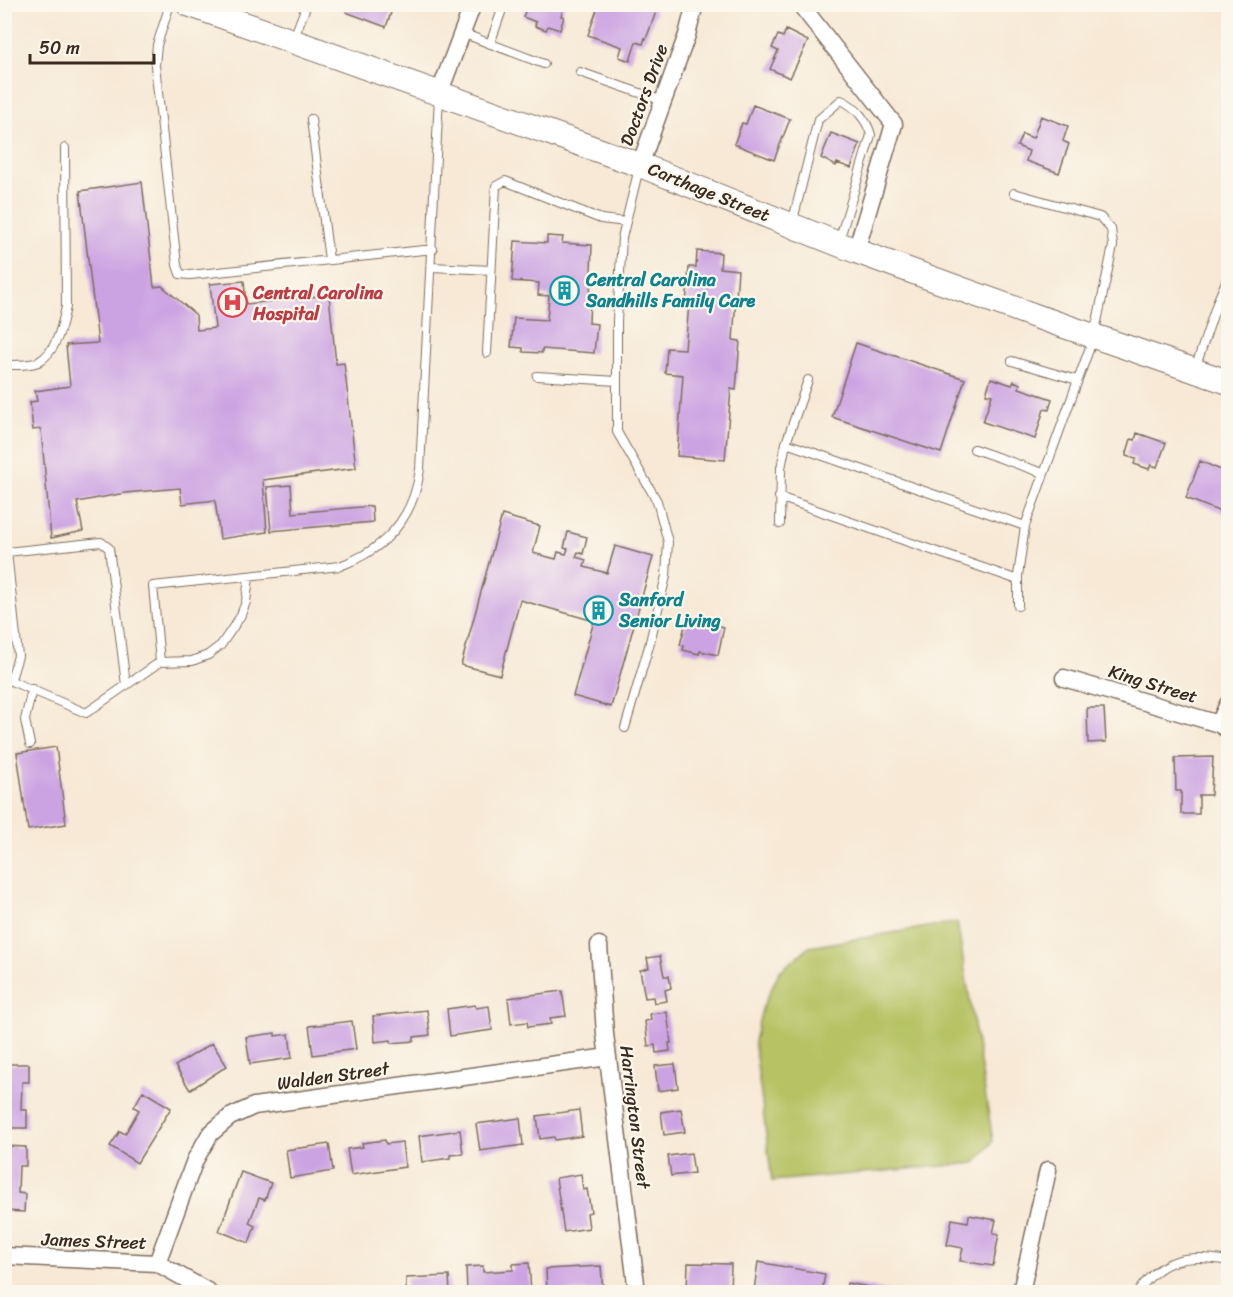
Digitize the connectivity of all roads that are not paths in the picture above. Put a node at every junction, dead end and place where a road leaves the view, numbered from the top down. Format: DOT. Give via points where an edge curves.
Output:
graph roads {
  1 [pos="170,4"];
  2 [pos="188,4"];
  3 [pos="308,4"];
  4 [pos="473,4"];
  5 [pos="504,4"];
  6 [pos="695,4"];
  7 [pos="800,4"];
  8 [pos="462,33"];
  9 [pos="293,42"];
  10 [pos="490,44"];
  11 [pos="544,64"];
  12 [pos="580,72"];
  13 [pos="439,94"];
  14 [pos="663,102"];
  15 [pos="311,119"];
  16 [pos="66,148"];
  17 [pos="640,165"];
  18 [pos="1014,193"];
  19 [pos="626,222"];
  20 [pos="792,225"];
  21 [pos="847,248"];
  22 [pos="433,249"];
  23 [pos="328,260"];
  24 [pos="432,267"];
  25 [pos="491,270"];
  26 [pos="1228,277"];
  27 [pos="1094,336"];
  28 [pos="487,353"];
  29 [pos="1012,361"];
  30 [pos="4,365"];
  31 [pos="1194,370"];
  32 [pos="537,376"];
  33 [pos="808,380"];
  34 [pos="1077,380"];
  35 [pos="617,381"];
  36 [pos="1228,382"];
  37 [pos="786,443"];
  38 [pos="974,449"];
  39 [pos="1043,474"];
  40 [pos="779,497"];
  41 [pos="780,524"];
  42 [pos="1025,526"];
  43 [pos="249,577"];
  44 [pos="1018,580"];
  45 [pos="1018,606"];
  46 [pos="160,662"];
  47 [pos="1064,678"];
  48 [pos="8,679"];
  49 [pos="126,685"];
  50 [pos="32,689"];
  51 [pos="1228,704"];
  52 [pos="1224,727"];
  53 [pos="625,728"];
  54 [pos="30,744"];
  55 [pos="599,945"];
  56 [pos="608,1057"];
  57 [pos="1048,1170"];
  58 [pos="4,1256"];
  59 [pos="1228,1261"];
  60 [pos="156,1263"];
  61 [pos="209,1293"];
  62 [pos="637,1293"];
  63 [pos="1021,1293"];
  64 [pos="1138,1293"];
  1 -- 23 [label="lane" via="155,65 180,274"];
  2 -- 9 [label="main road, Carthage Street"];
  3 -- 9 [label="lane"];
  4 -- 8 [label="street"];
  5 -- 10 [label="lane"];
  6 -- 14 [label="street, Doctors Drive"];
  7 -- 21 [label="street" via="894,124"];
  8 -- 10 [label="lane"];
  8 -- 13 [label="street"];
  9 -- 13 [label="main road, Carthage Street"];
  10 -- 11 [label="lane"];
  12 -- 14 [label="lane"];
  13 -- 17 [label="main road, Carthage Street"];
  13 -- 22 [label="lane"];
  14 -- 17 [label="street, Doctors Drive"];
  15 -- 23 [label="lane"];
  16 -- 30 [label="lane" via="66,308 62,324 58,338 39,361"];
  17 -- 19 [label="lane"];
  17 -- 20 [label="main road, Carthage Street"];
  18 -- 27 [label="lane" via="1100,217 1111,229 1113,246"];
  19 -- 25 [label="lane" via="601,219 505,181 496,186"];
  19 -- 35 [label="lane" via="617,321"];
  20 -- 21 [label="main road, Carthage Street"];
  20 -- 21 [label="lane" via="818,120 841,100 868,124 871,135"];
  21 -- 27 [label="main road, Carthage Street"];
  22 -- 23 [label="lane"];
  22 -- 24 [label="lane"];
  24 -- 25 [label="lane"];
  24 -- 43 [label="lane" via="420,469 413,501 405,516 383,542 340,566"];
  25 -- 28 [label="lane"];
  26 -- 31 [label="lane"];
  27 -- 31 [label="main road, Carthage Street"];
  27 -- 34 [label="lane"];
  29 -- 34 [label="lane"];
  31 -- 36 [label="main road, Carthage Street"];
  32 -- 35 [label="lane"];
  33 -- 37 [label="lane"];
  34 -- 39 [label="lane"];
  35 -- 53 [label="lane" via="617,432 657,501 668,542 666,576"];
  37 -- 40 [label="lane"];
  37 -- 42 [label="lane"];
  38 -- 39 [label="lane"];
  39 -- 42 [label="lane"];
  40 -- 41 [label="lane"];
  40 -- 44 [label="lane"];
  42 -- 44 [label="lane"];
  43 -- 46 [label="lane" via="240,617 221,645 192,661"];
  43 -- 46 [label="lane" via="153,586"];
  44 -- 45 [label="lane"];
  46 -- 49 [label="lane"];
  47 -- 52 [label="street, King Street"];
  48 -- 49 [label="lane" via="18,656 7,552 101,542 109,548"];
  48 -- 50 [label="lane"];
  49 -- 50 [label="lane" via="86,713"];
  50 -- 54 [label="lane" via="25,720"];
  51 -- 52 [label="street"];
  55 -- 56 [label="street, Harrington Street"];
  56 -- 60 [label="street, Walden Street" via="255,1106 230,1117 210,1134 195,1160"];
  56 -- 62 [label="street, Harrington Street"];
  57 -- 63 [label="street"];
  58 -- 60 [label="street, James Street"];
  59 -- 64 [label="lane" via="1202,1256 1182,1260 1159,1269"];
  60 -- 61 [label="street, James Street"];
}
